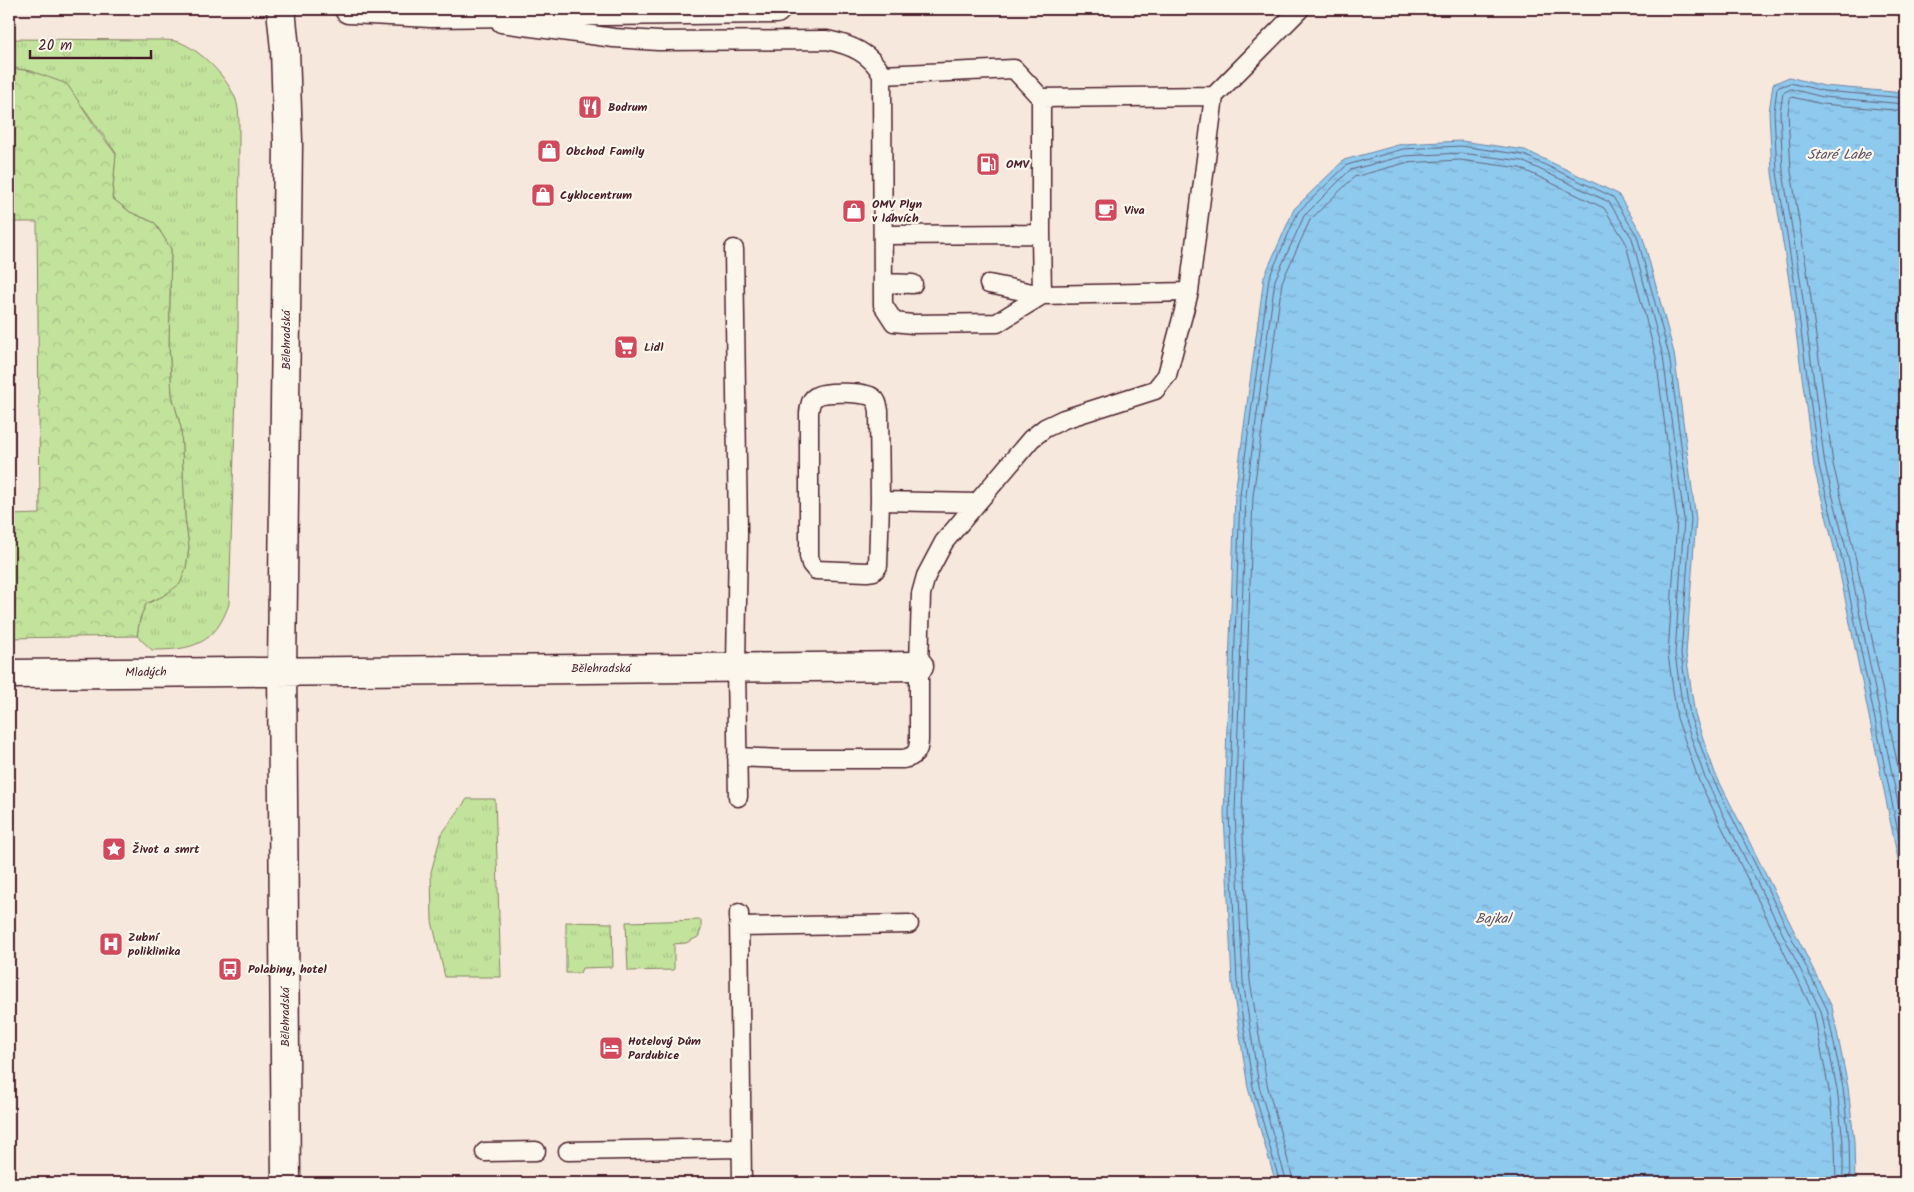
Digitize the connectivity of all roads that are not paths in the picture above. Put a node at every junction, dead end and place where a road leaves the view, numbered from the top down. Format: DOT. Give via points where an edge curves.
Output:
graph roads {
  1 [pos="281,9"];
  2 [pos="349,9"];
  3 [pos="776,9"];
  4 [pos="1300,9"];
  5 [pos="431,13"];
  6 [pos="882,75"];
  7 [pos="1214,96"];
  8 [pos="1041,98"];
  9 [pos="1041,234"];
  10 [pos="882,235"];
  11 [pos="734,249"];
  12 [pos="883,283"];
  13 [pos="913,284"];
  14 [pos="988,284"];
  15 [pos="1189,292"];
  16 [pos="1042,294"];
  17 [pos="880,502"];
  18 [pos="977,503"];
  19 [pos="918,666"];
  20 [pos="736,667"];
  21 [pos="282,671"];
  22 [pos="9,674"];
  23 [pos="737,757"];
  24 [pos="738,797"];
  25 [pos="909,924"];
  26 [pos="741,1148"];
  27 [pos="536,1151"];
  28 [pos="568,1151"];
  29 [pos="485,1152"];
  30 [pos="286,1183"];
  31 [pos="742,1183"];
  1 -- 21 [label="street, Bělehradská" via="286,49 288,133"];
  2 -- 5 [label="street"];
  3 -- 5 [label="street"];
  4 -- 7 [label="lane"];
  5 -- 6 [label="lane" via="614,38 658,41 827,40 843,43 867,56 876,63"];
  6 -- 8 [label="lane" via="1014,68"];
  6 -- 10 [label="lane"];
  7 -- 8 [label="lane"];
  7 -- 15 [label="lane"];
  8 -- 9 [label="lane"];
  9 -- 10 [label="lane"];
  9 -- 16 [label="lane"];
  10 -- 12 [label="lane"];
  11 -- 20 [label="lane" via="738,533"];
  12 -- 13 [label="lane"];
  12 -- 16 [label="lane" via="883,305 894,322 912,324 997,323"];
  14 -- 16 [label="lane"];
  15 -- 16 [label="lane"];
  15 -- 18 [label="lane" via="1167,375 1155,390 1045,428"];
  17 -- 17 [label="lane" via="878,566 874,571 816,570 809,556 810,402 815,396 862,393 877,400"];
  17 -- 18 [label="lane"];
  18 -- 19 [label="lane" via="944,542 926,576 919,613"];
  19 -- 20 [label="street, Bělehradská"];
  19 -- 23 [label="lane" via="919,746 912,756 903,759 782,760"];
  20 -- 21 [label="street, Bělehradská"];
  20 -- 23 [label="lane"];
  21 -- 22 [label="street, Mladých"];
  21 -- 30 [label="street, Bělehradská"];
  23 -- 24 [label="lane"];
  25 -- 26 [label="lane" via="739,920"];
  26 -- 28 [label="lane"];
  26 -- 31 [label="lane"];
  27 -- 29 [label="lane"];
}
